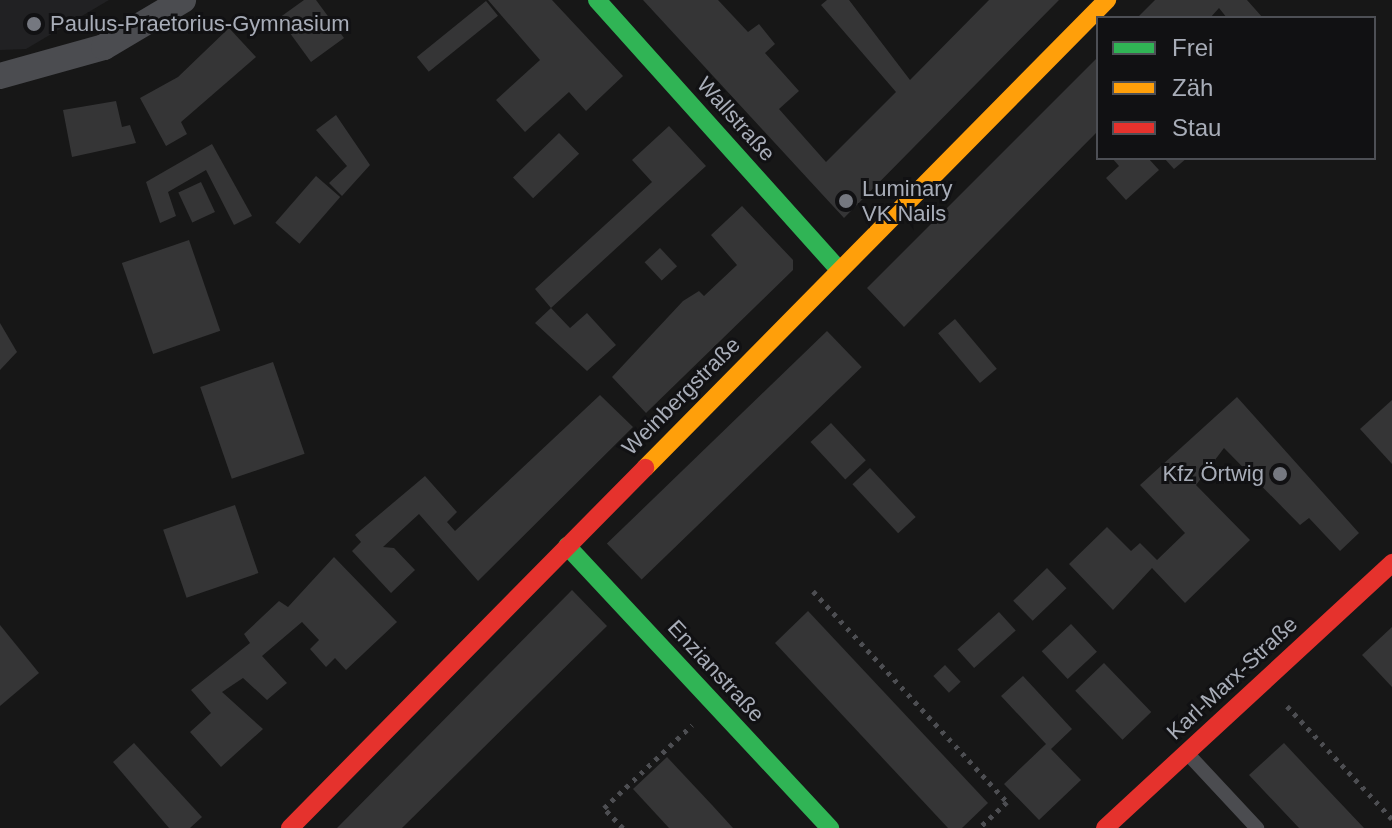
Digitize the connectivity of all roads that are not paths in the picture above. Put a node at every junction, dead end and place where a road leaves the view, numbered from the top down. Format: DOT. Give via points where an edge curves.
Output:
graph roads {
  1 [pos="183,0"];
  2 [pos="597,0"];
  3 [pos="1107,0"];
  4 [pos="0,76"];
  5 [pos="839,270"];
  6 [pos="567,546"];
  7 [pos="1392,563"];
  8 [pos="1187,753"];
  9 [pos="290,828"];
  10 [pos="830,828"];
  11 [pos="1105,828"];
  12 [pos="1257,828"];
  1 -- 4 [label="street" via="104,47"];
  2 -- 5 [label="street, Wallstraße"];
  3 -- 5 [label="street, Weinbergstraße"];
  5 -- 6 [label="street, Weinbergstraße"];
  6 -- 9 [label="street, Weinbergstraße"];
  6 -- 10 [label="street, Enzianstraße"];
  7 -- 8 [label="street, Karl-Marx-Straße"];
  8 -- 11 [label="street, Karl-Marx-Straße"];
  8 -- 12 [label="lane"];
}
